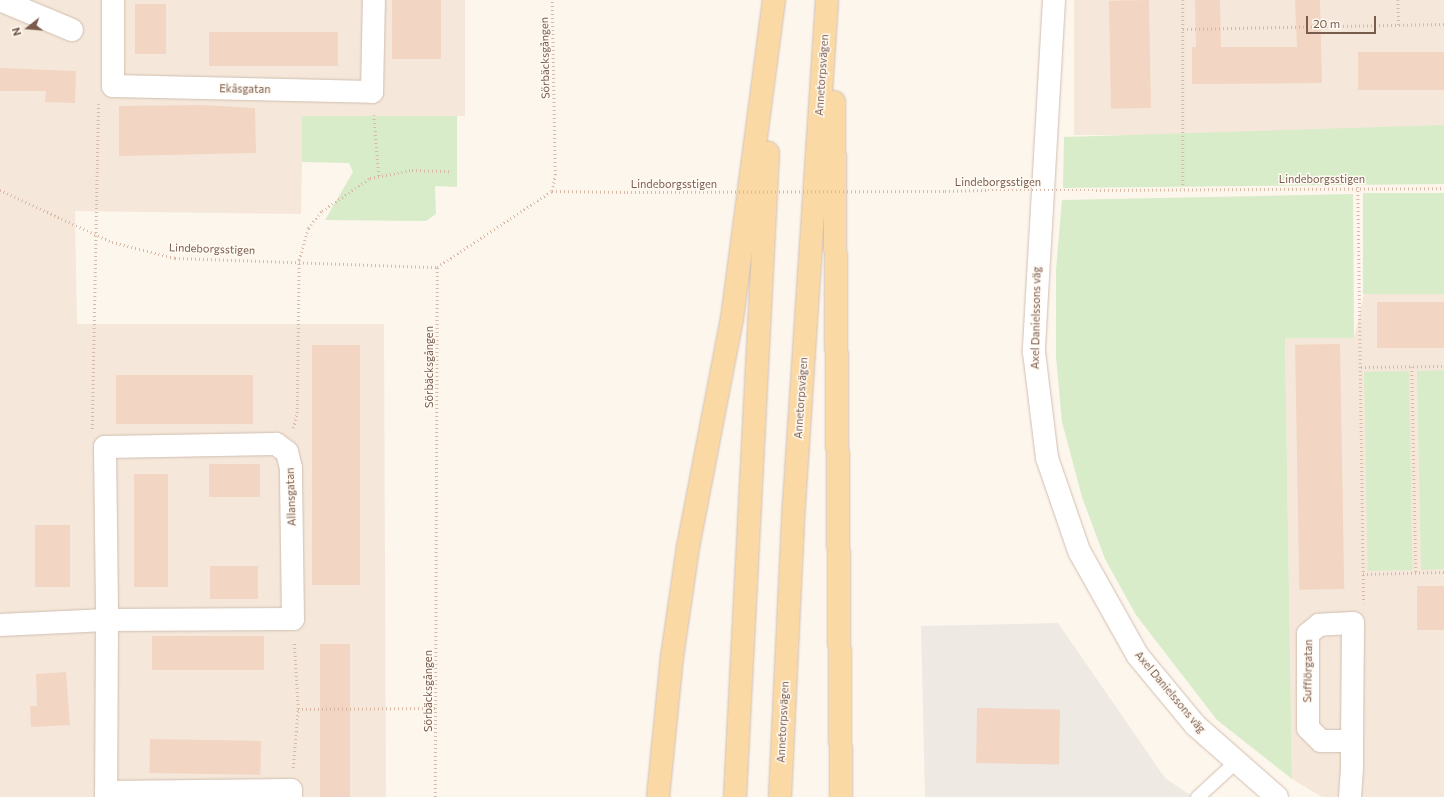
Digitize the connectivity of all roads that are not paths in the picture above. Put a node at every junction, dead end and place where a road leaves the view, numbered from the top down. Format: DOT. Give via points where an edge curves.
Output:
graph roads {
  1 [pos="0,0"];
  2 [pos="113,0"];
  3 [pos="374,0"];
  4 [pos="774,0"];
  5 [pos="777,0"];
  6 [pos="827,0"];
  7 [pos="836,0"];
  8 [pos="1054,0"];
  9 [pos="72,30"];
  10 [pos="107,620"];
  11 [pos="0,625"];
  12 [pos="1352,741"];
  13 [pos="1234,763"];
  14 [pos="291,793"];
  15 [pos="106,794"];
  16 [pos="658,797"];
  17 [pos="734,797"];
  18 [pos="780,797"];
  19 [pos="841,797"];
  20 [pos="1197,797"];
  21 [pos="1277,797"];
  22 [pos="1350,797"];
  1 -- 9 [label="street"];
  2 -- 3 [label="street, Ekåsgatan" via="113,86 372,92"];
  4 -- 16 [label="main road" via="732,319 688,548 672,657"];
  5 -- 17 [label="main road"];
  6 -- 18 [label="main road, Annetorpsvägen" via="794,504"];
  7 -- 19 [label="main road" via="833,271"];
  8 -- 13 [label="street, Axel Danielssons väg" via="1034,345 1038,405 1048,458 1079,551 1118,626 1159,683"];
  10 -- 10 [label="street, Allansgatan" via="105,447 276,444 287,452 291,468 293,619"];
  10 -- 11 [label="street"];
  10 -- 15 [label="street"];
  12 -- 12 [label="street, Sufflörgatan" via="1353,623 1319,625 1308,634 1308,728 1321,741"];
  12 -- 22 [label="street"];
  13 -- 20 [label="lane"];
  13 -- 21 [label="street, Axel Danielssons väg"];
  14 -- 15 [label="street"];
}
